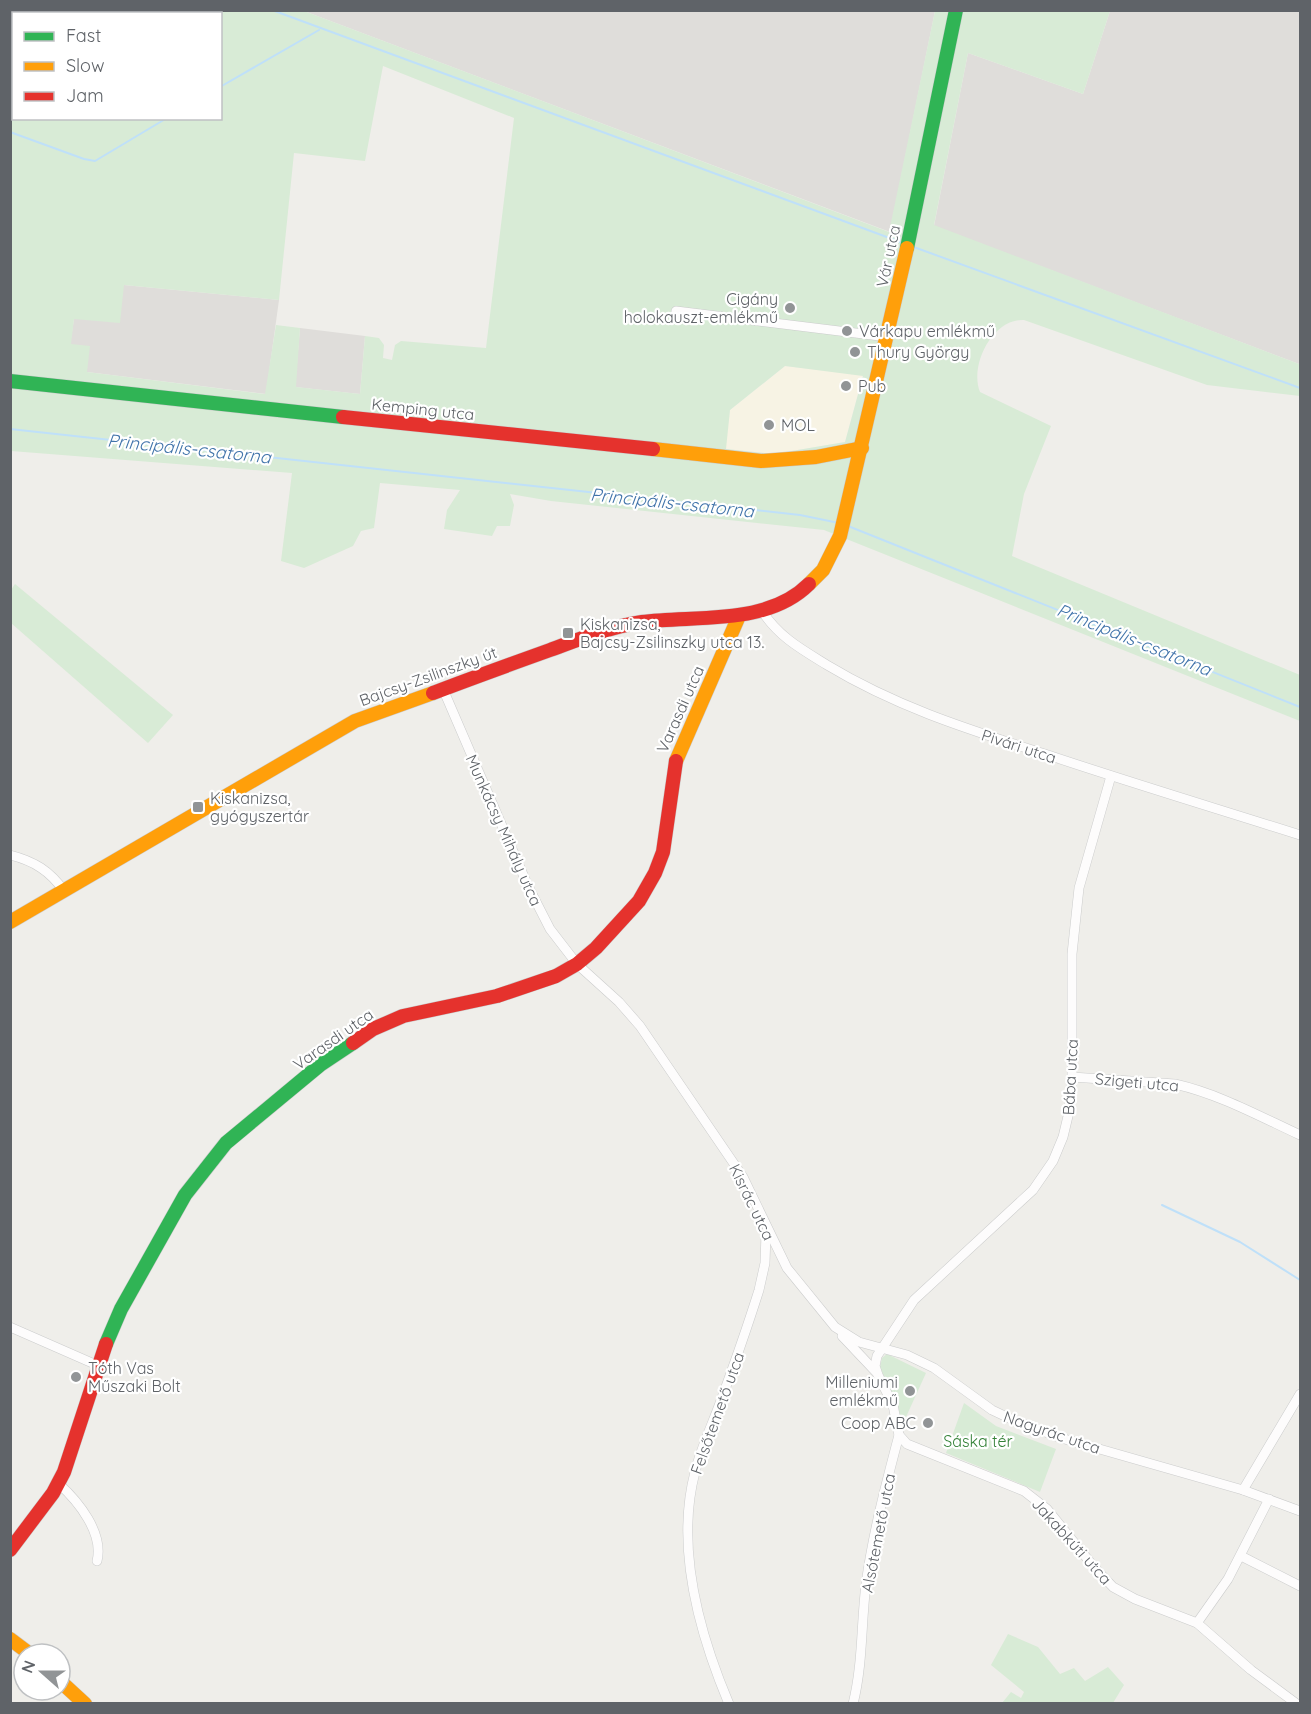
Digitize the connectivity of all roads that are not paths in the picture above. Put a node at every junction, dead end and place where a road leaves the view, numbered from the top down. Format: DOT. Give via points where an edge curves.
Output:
graph roads {
  1 [pos="956,10"];
  2 [pos="676,311"];
  3 [pos="888,337"];
  4 [pos="10,381"];
  5 [pos="862,448"];
  6 [pos="847,508"];
  7 [pos="762,611"];
  8 [pos="739,616"];
  9 [pos="443,689"];
  10 [pos="1111,776"];
  11 [pos="1300,835"];
  12 [pos="10,855"];
  13 [pos="64,891"];
  14 [pos="10,922"];
  15 [pos="577,964"];
  16 [pos="1072,1077"];
  17 [pos="1300,1135"];
  18 [pos="766,1227"];
  19 [pos="10,1327"];
  20 [pos="835,1327"];
  21 [pos="882,1347"];
  22 [pos="99,1366"];
  23 [pos="878,1375"];
  24 [pos="1300,1394"];
  25 [pos="899,1435"];
  26 [pos="59,1484"];
  27 [pos="1243,1490"];
  28 [pos="1269,1499"];
  29 [pos="1300,1511"];
  30 [pos="10,1550"];
  31 [pos="1241,1556"];
  32 [pos="97,1561"];
  33 [pos="1300,1586"];
  34 [pos="1197,1623"];
  35 [pos="72,1692"];
  36 [pos="85,1704"];
  37 [pos="729,1704"];
  38 [pos="853,1704"];
  39 [pos="1297,1704"];
  1 -- 3 [label="street, Vár utca"];
  2 -- 3 [label="street"];
  3 -- 5 [label="street, Vár utca"];
  4 -- 5 [label="street, Kemping utca" via="751,461"];
  5 -- 6 [label="street, Vár utca"];
  6 -- 7 [label="street, Bajcsy-Zsilinszky út" via="826,566 788,600"];
  7 -- 8 [label="street, Bajcsy-Zsilinszky út"];
  7 -- 10 [label="street, Pivári utca" via="782,637 880,696 956,726"];
  8 -- 9 [label="street, Bajcsy-Zsilinszky út" via="627,623"];
  8 -- 15 [label="street, Varasdi utca" via="673,767 665,839 656,873 626,918"];
  9 -- 13 [label="street, Bajcsy-Zsilinszky út" via="355,721"];
  9 -- 15 [label="street, Munkácsy Mihály utca" via="528,886 550,929"];
  10 -- 11 [label="street, Pivári utca"];
  10 -- 16 [label="street, Bába utca" via="1079,888 1072,954"];
  12 -- 13 [label="street" via="38,865"];
  13 -- 14 [label="street, Bajcsy-Zsilinszky út"];
  15 -- 18 [label="street, Kisrác utca" via="640,1026 743,1177"];
  15 -- 22 [label="street, Varasdi utca" via="513,992 385,1023 320,1065 248,1124 209,1161 184,1195 121,1308"];
  16 -- 17 [label="street, Szigeti utca" via="1183,1086 1215,1095"];
  16 -- 21 [label="street, Bába utca" via="1063,1137 1040,1180 914,1300"];
  18 -- 20 [label="street, Kisrác utca" via="787,1268"];
  18 -- 37 [label="street, Felsőtemető utca" via="759,1290 697,1466 690,1499 689,1562 693,1584 712,1658"];
  19 -- 22 [label="street"];
  20 -- 21 [label="street, Kisrác utca" via="858,1342"];
  20 -- 23 [label="street"];
  21 -- 23 [label="street" via="875,1360"];
  21 -- 27 [label="street, Nagyrác utca" via="934,1368 985,1406 1011,1419 1061,1438"];
  22 -- 26 [label="street, Varasdi utca"];
  23 -- 25 [label="street" via="893,1405"];
  24 -- 27 [label="street"];
  25 -- 34 [label="street, Jakabkúti utca" via="913,1448 1024,1491 1047,1509 1113,1587"];
  25 -- 38 [label="street, Alsótemető utca" via="871,1550 862,1658"];
  26 -- 30 [label="street, Varasdi utca"];
  26 -- 32 [label="street" via="82,1509 99,1547"];
  27 -- 28 [label="street, Nagyrác utca"];
  28 -- 29 [label="street, Nagyrác utca"];
  28 -- 31 [label="street"];
  31 -- 33 [label="street"];
  31 -- 34 [label="street"];
  34 -- 39 [label="street, Jakabkúti utca"];
  35 -- 36 [label="street"];
}
